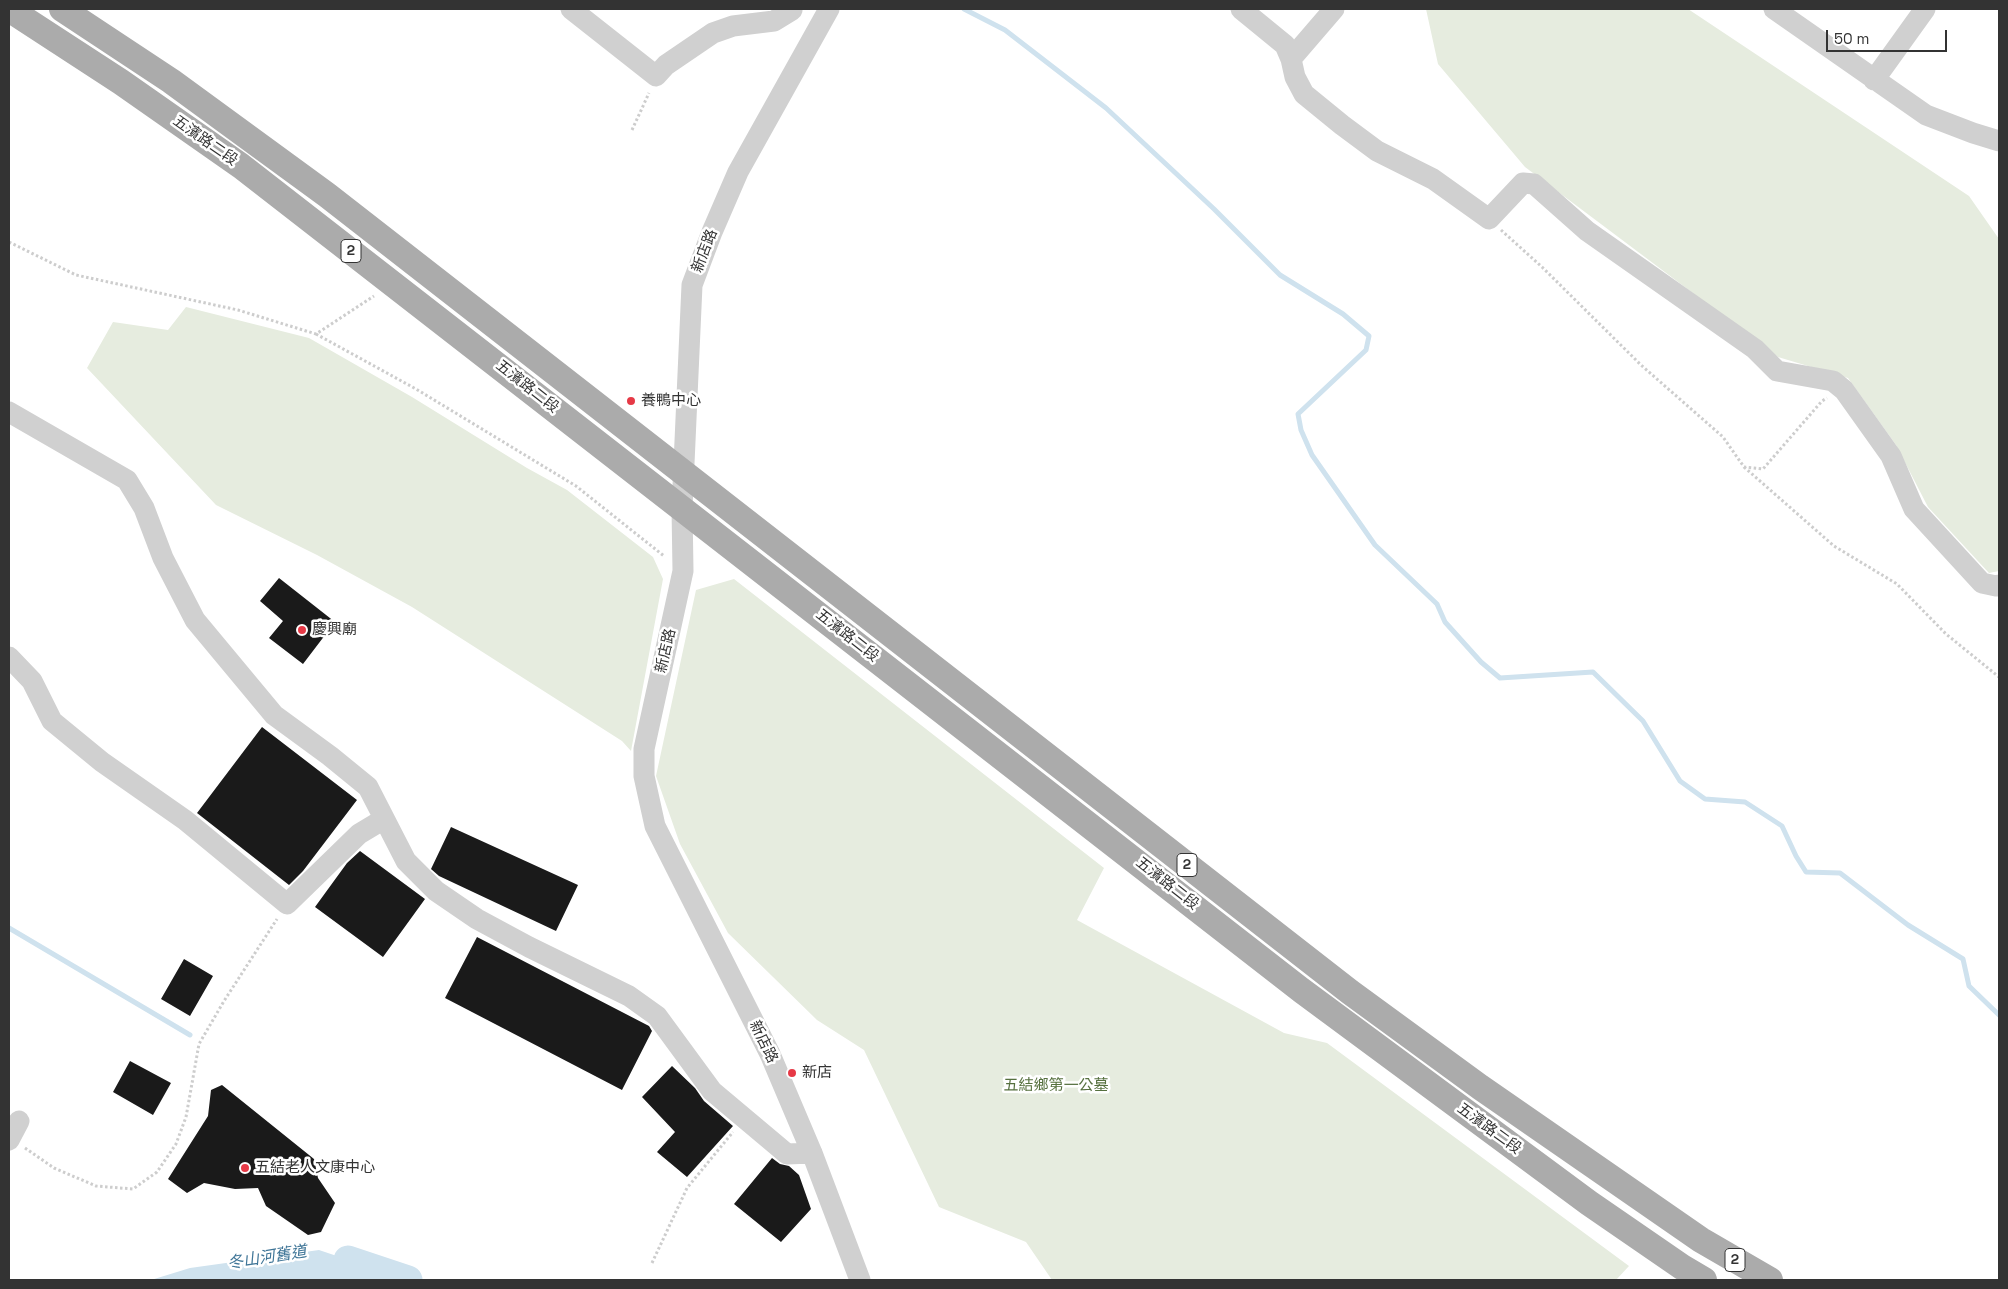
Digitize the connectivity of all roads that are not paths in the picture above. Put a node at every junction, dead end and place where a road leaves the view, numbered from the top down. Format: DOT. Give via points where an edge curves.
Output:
graph roads {
  1 [pos="9,9"];
  2 [pos="62,9"];
  3 [pos="571,9"];
  4 [pos="791,9"];
  5 [pos="1241,9"];
  6 [pos="1334,9"];
  7 [pos="1774,9"];
  8 [pos="1925,9"];
  9 [pos="823,18"];
  10 [pos="1291,59"];
  11 [pos="1874,80"];
  12 [pos="1999,141"];
  13 [pos="9,412"];
  14 [pos="685,474"];
  15 [pos="682,508"];
  16 [pos="1999,585"];
  17 [pos="9,657"];
  18 [pos="384,819"];
  19 [pos="19,1121"];
  20 [pos="9,1140"];
  21 [pos="812,1153"];
  22 [pos="1701,1240"];
  23 [pos="1677,1274"];
  24 [pos="860,1280"];
  25 [pos="1704,1280"];
  26 [pos="1770,1280"];
  1 -- 15 [label="main road, 五濱路二段 / 2" via="121,82 240,166"];
  2 -- 14 [label="main road, 五濱路二段 / 2" via="171,81 327,195"];
  3 -- 4 [label="street" via="656,76 666,65 714,33 733,26 774,21"];
  4 -- 9 [label="street"];
  5 -- 10 [label="street" via="1285,45"];
  6 -- 10 [label="street"];
  7 -- 11 [label="street"];
  8 -- 11 [label="street"];
  9 -- 14 [label="street, 新店路" via="738,172 692,284"];
  10 -- 16 [label="street" via="1295,77 1304,94 1342,125 1377,151 1433,179 1489,219 1523,183 1534,184 1587,231 1755,349 1777,371 1834,382 1844,390 1892,456 1914,510 1982,583"];
  11 -- 12 [label="street" via="1926,115"];
  13 -- 18 [label="street" via="127,480 144,508 163,558 195,620 274,715 368,787"];
  14 -- 15 [label="street, 新店路"];
  14 -- 22 [label="main road, 五濱路二段 / 2" via="1350,992 1480,1088"];
  15 -- 21 [label="street, 新店路" via="683,571 644,749 644,776 655,826 770,1054"];
  15 -- 23 [label="main road, 五濱路二段 / 2" via="1301,990 1582,1198"];
  17 -- 18 [label="street" via="32,681 52,721 102,762 185,820 288,904 359,834"];
  18 -- 21 [label="street" via="406,861 436,891 477,919 629,996 657,1016 712,1091 787,1154"];
  19 -- 20 [label="street"];
  21 -- 24 [label="street, 新店路"];
  22 -- 23 [label="main road"];
  22 -- 26 [label="main road, 2"];
  23 -- 25 [label="main road, 2"];
}
